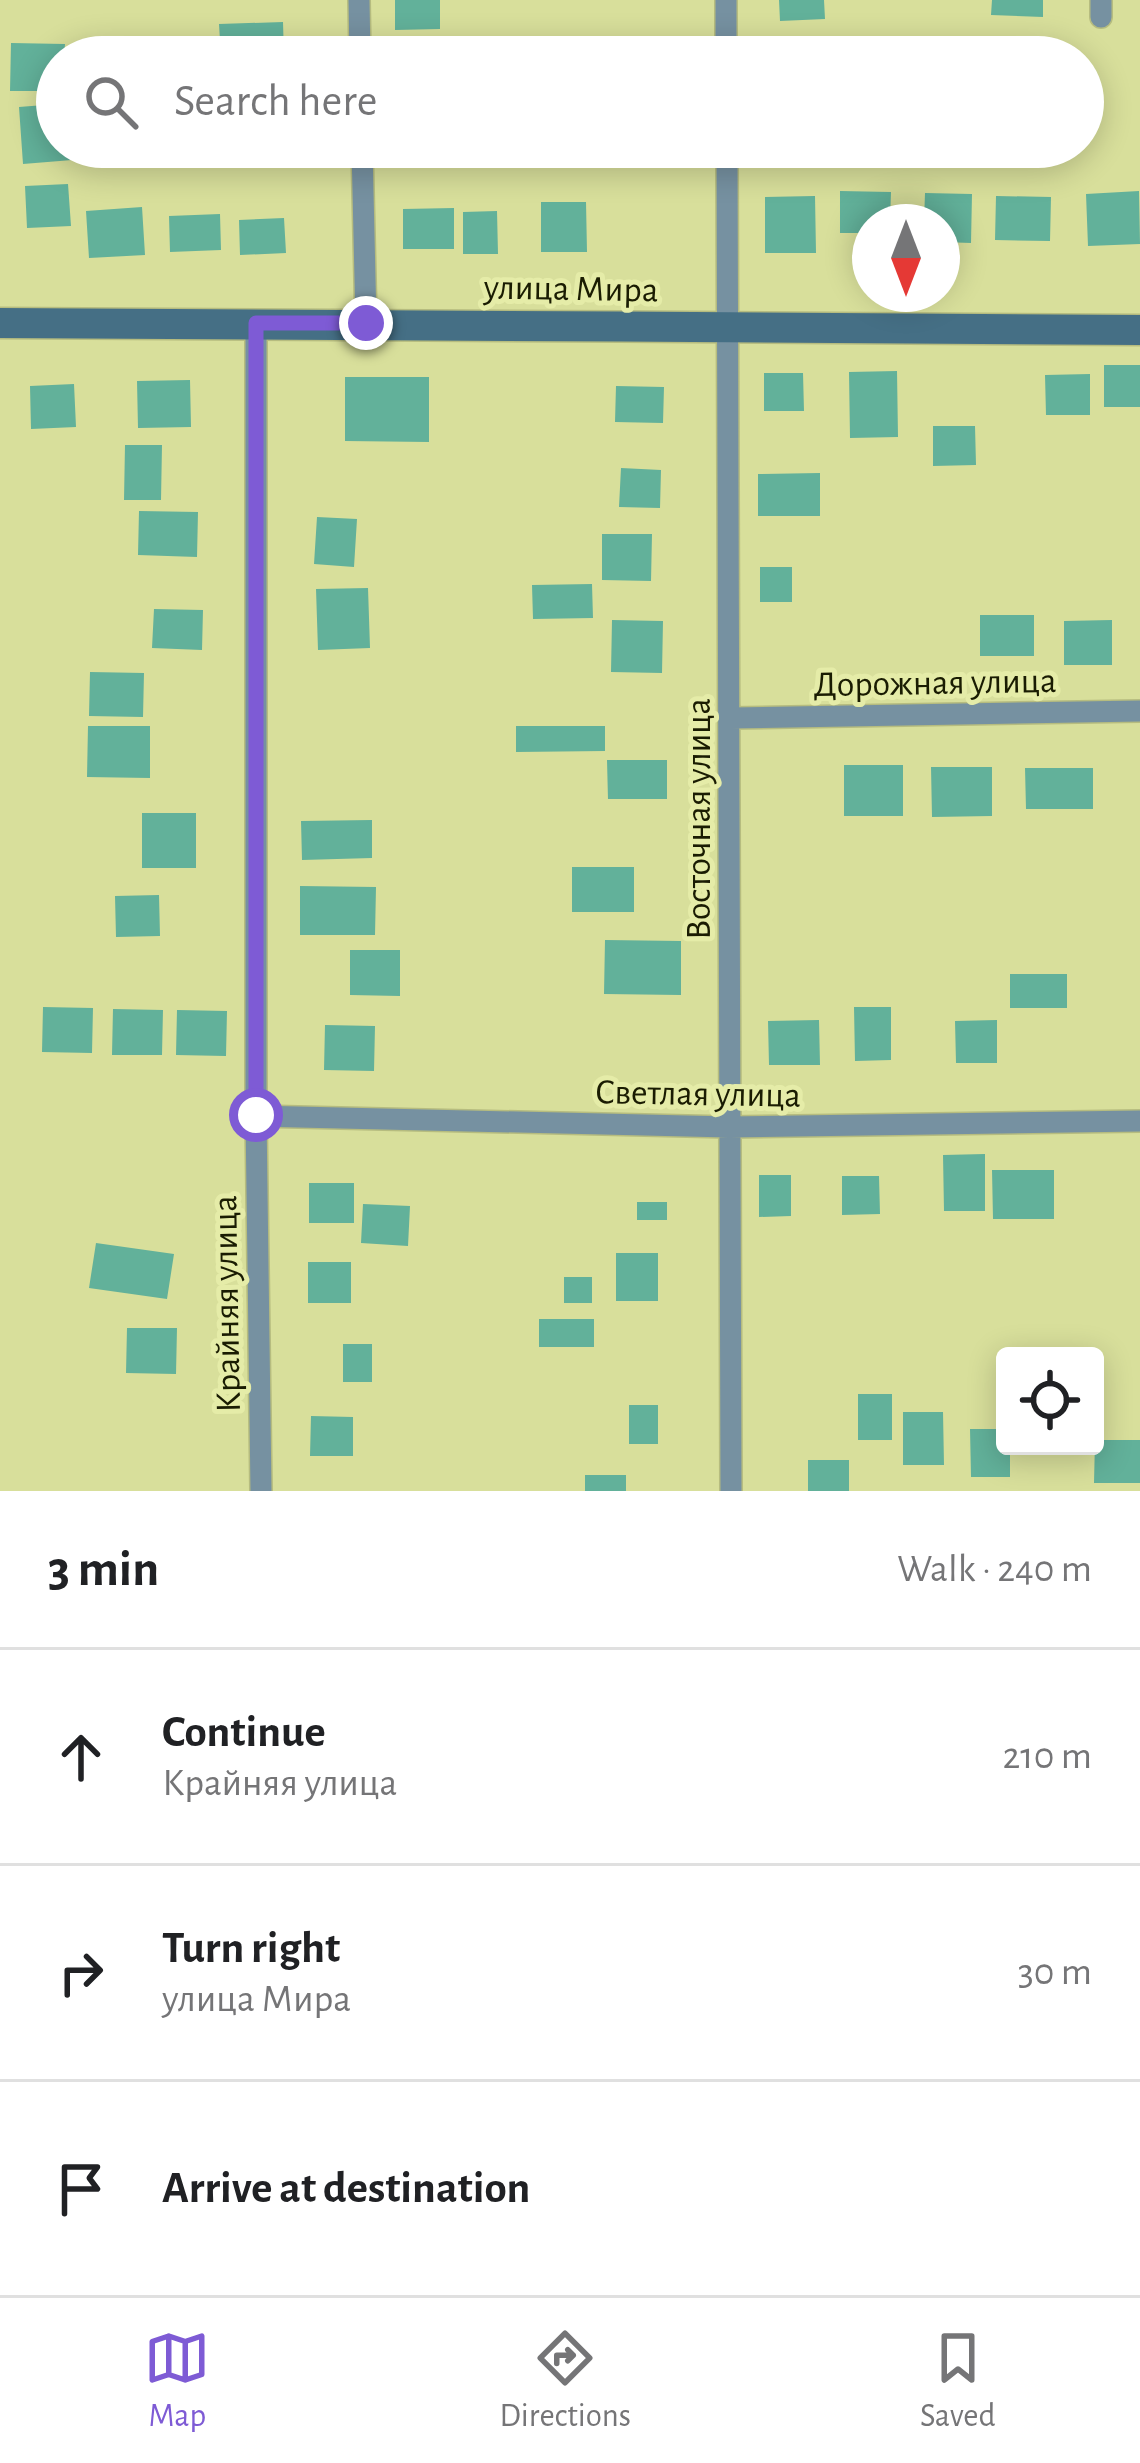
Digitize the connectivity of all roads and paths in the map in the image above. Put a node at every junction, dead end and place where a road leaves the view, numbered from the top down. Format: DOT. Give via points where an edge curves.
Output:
graph roads {
  1 [pos="359,0"];
  2 [pos="726,0"];
  3 [pos="360,36"];
  4 [pos="726,36"];
  5 [pos="362,168"];
  6 [pos="727,168"];
  7 [pos="0,321"];
  8 [pos="256,323"];
  9 [pos="366,323"];
  10 [pos="728,329"];
  11 [pos="1140,330"];
  12 [pos="1140,710"];
  13 [pos="730,718"];
  14 [pos="256,1115"];
  15 [pos="1140,1121"];
  16 [pos="729,1127"];
  17 [pos="261,1491"];
  18 [pos="731,1491"];
  1 -- 3 [label="street"];
  2 -- 4 [label="street"];
  5 -- 9 [label="street"];
  6 -- 10 [label="street, Восточная улица"];
  7 -- 8 [label="street, улица Мира"];
  8 -- 9 [label="street, улица Мира"];
  8 -- 14 [label="street, Крайняя улица"];
  9 -- 10 [label="street, улица Мира"];
  10 -- 11 [label="street, улица Мира"];
  10 -- 13 [label="street, Восточная улица"];
  12 -- 13 [label="street, Дорожная улица"];
  13 -- 16 [label="street, Восточная улица"];
  14 -- 16 [label="street, Светлая улица"];
  14 -- 17 [label="street, Крайняя улица"];
  15 -- 16 [label="street, Светлая улица"];
  16 -- 18 [label="street, Восточная улица"];
}
